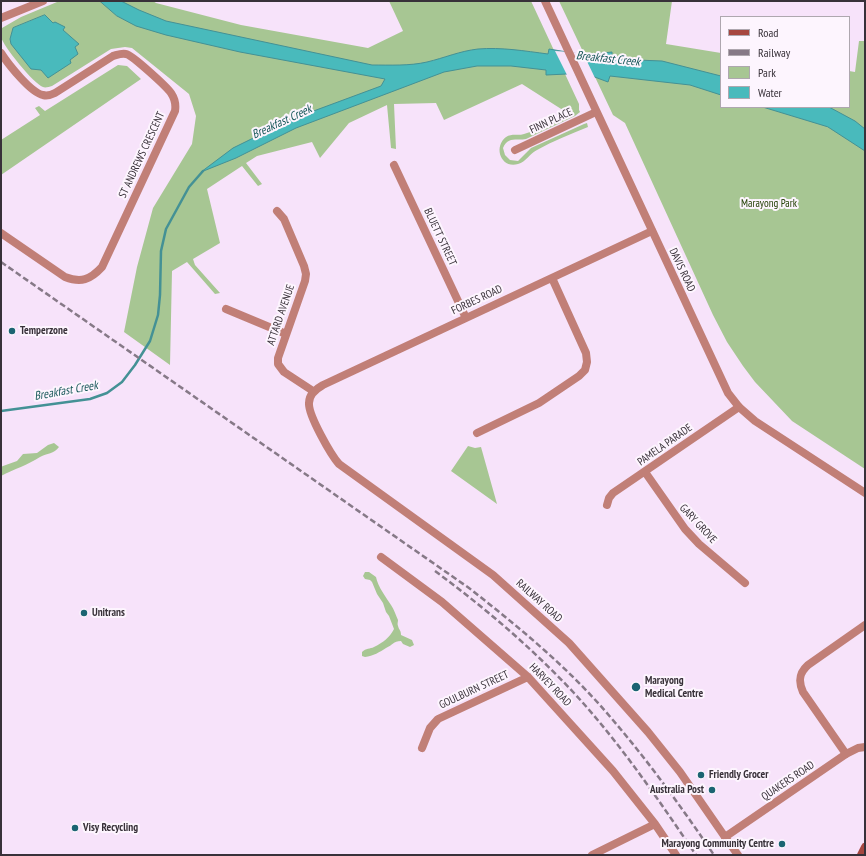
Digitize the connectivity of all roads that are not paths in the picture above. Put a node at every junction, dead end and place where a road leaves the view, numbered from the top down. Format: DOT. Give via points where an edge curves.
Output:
graph roads {
  1 [pos="43,1"];
  2 [pos="545,1"];
  3 [pos="25,4"];
  4 [pos="1,18"];
  5 [pos="1,54"];
  6 [pos="596,112"];
  7 [pos="515,150"];
  8 [pos="394,165"];
  9 [pos="277,211"];
  10 [pos="652,231"];
  11 [pos="1,232"];
  12 [pos="552,278"];
  13 [pos="226,309"];
  14 [pos="466,318"];
  15 [pos="286,334"];
  16 [pos="313,392"];
  17 [pos="739,407"];
  18 [pos="477,433"];
  19 [pos="645,472"];
  20 [pos="865,493"];
  21 [pos="607,504"];
  22 [pos="381,557"];
  23 [pos="744,584"];
  24 [pos="865,625"];
  25 [pos="528,677"];
  26 [pos="865,747"];
  27 [pos="422,748"];
  28 [pos="846,754"];
  29 [pos="655,824"];
  30 [pos="725,837"];
  31 [pos="865,847"];
  32 [pos="592,855"];
  33 [pos="676,855"];
  34 [pos="738,855"];
  35 [pos="861,855"];
  1 -- 3 [label="street"];
  2 -- 6 [label="street, DAVIS ROAD"];
  3 -- 4 [label="street"];
  5 -- 11 [label="street, ST ANDREWS CRESCENT" via="33,90 49,95 113,56 126,54 170,92 176,105 102,267 96,274 82,280 65,277"];
  6 -- 7 [label="street, FINN PLACE"];
  6 -- 10 [label="street, DAVIS ROAD"];
  8 -- 14 [label="street, BLUETT STREET"];
  9 -- 15 [label="street, ATTARD AVENUE" via="284,219 306,274"];
  10 -- 12 [label="street, FORBES ROAD"];
  10 -- 17 [label="street, DAVIS ROAD" via="722,381"];
  12 -- 14 [label="street, FORBES ROAD"];
  12 -- 18 [label="street" via="586,353 585,370 542,401"];
  13 -- 15 [label="street"];
  14 -- 16 [label="street, FORBES ROAD"];
  15 -- 16 [label="street, ATTARD AVENUE" via="278,364 284,372"];
  16 -- 30 [label="street, RAILWAY ROAD" via="308,404 310,412 334,458 344,468 493,575 569,643 648,732 680,772"];
  17 -- 19 [label="street, PAMELA PARADE"];
  17 -- 20 [label="street, DAVIS ROAD" via="763,426"];
  19 -- 21 [label="street, PAMELA PARADE" via="613,493"];
  19 -- 23 [label="street, GARY GROVE" via="685,530"];
  22 -- 25 [label="street, HARVEY ROAD" via="442,602"];
  24 -- 28 [label="street" via="808,665 802,670 800,678 803,692"];
  25 -- 27 [label="street, GOULBURN STREET" via="438,719 430,728"];
  25 -- 29 [label="street, HARVEY ROAD" via="613,771"];
  26 -- 28 [label="street, QUAKERS ROAD"];
  28 -- 30 [label="street, QUAKERS ROAD"];
  29 -- 32 [label="street"];
  29 -- 33 [label="street, HARVEY ROAD"];
  30 -- 34 [label="street, RAILWAY ROAD"];
  31 -- 35 [label="main road"];
}
